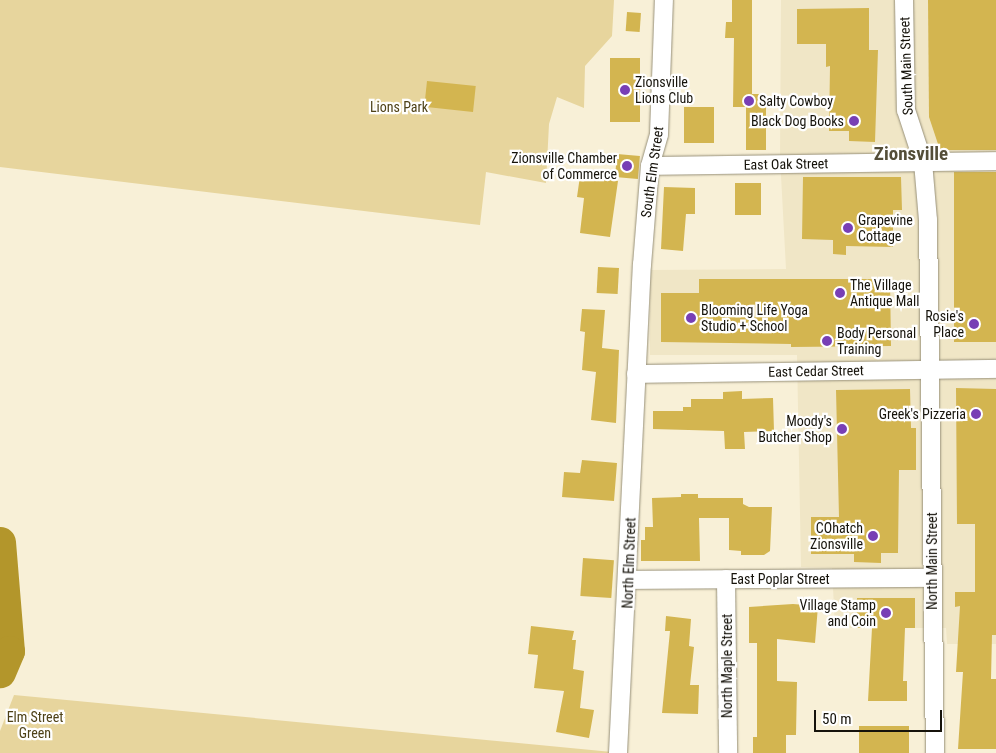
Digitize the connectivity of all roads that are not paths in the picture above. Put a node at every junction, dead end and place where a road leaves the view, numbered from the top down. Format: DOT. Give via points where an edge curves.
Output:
graph roads {
  1 [pos="664,0"];
  2 [pos="904,0"];
  3 [pos="996,161"];
  4 [pos="923,162"];
  5 [pos="650,166"];
  6 [pos="996,369"];
  7 [pos="931,370"];
  8 [pos="636,374"];
  9 [pos="932,578"];
  10 [pos="726,579"];
  11 [pos="628,580"];
  12 [pos="618,753"];
  13 [pos="728,753"];
  14 [pos="935,753"];
  1 -- 5 [label="street, South Elm Street" via="658,134"];
  2 -- 4 [label="street, South Main Street" via="906,110"];
  3 -- 4 [label="street, East Oak Street"];
  4 -- 5 [label="street, East Oak Street"];
  4 -- 7 [label="street, South Main Street" via="928,220"];
  5 -- 8 [label="street, South Elm Street"];
  6 -- 7 [label="street, East Cedar Street"];
  7 -- 8 [label="street, East Cedar Street"];
  7 -- 9 [label="street, North Main Street"];
  8 -- 11 [label="street, North Elm Street"];
  9 -- 10 [label="street, East Poplar Street"];
  9 -- 14 [label="street, North Main Street"];
  10 -- 11 [label="street, East Poplar Street"];
  10 -- 13 [label="street, North Maple Street"];
  11 -- 12 [label="street, North Elm Street"];
}
